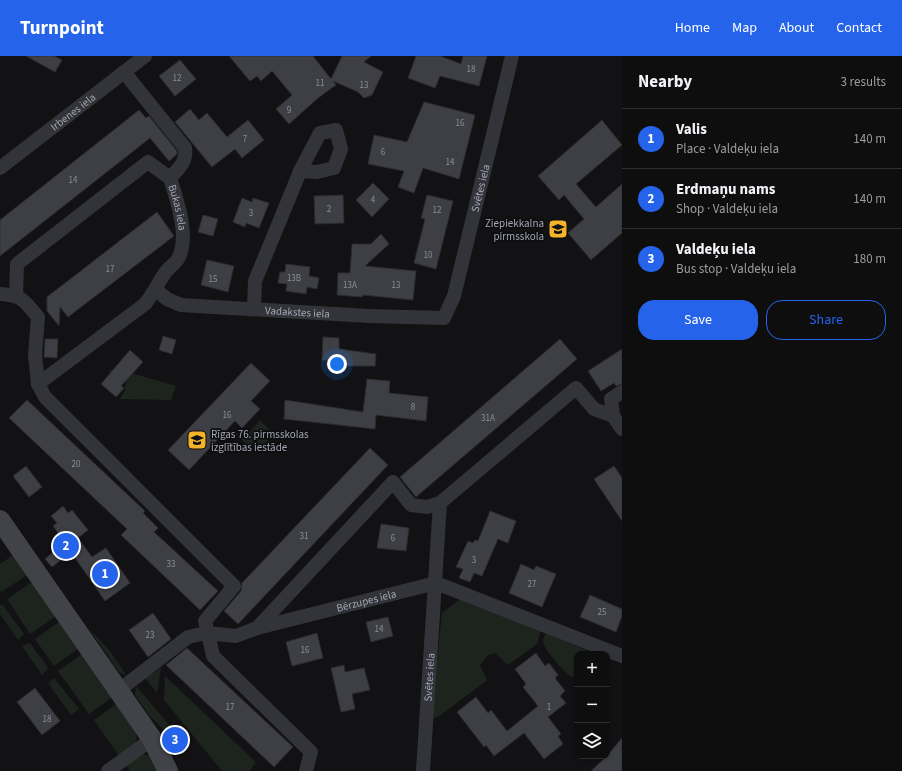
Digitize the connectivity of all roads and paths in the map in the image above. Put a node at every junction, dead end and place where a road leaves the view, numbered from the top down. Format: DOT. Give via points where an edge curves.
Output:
graph roads {
  1 [pos="145,56"];
  2 [pos="512,56"];
  3 [pos="124,72"];
  4 [pos="0,168"];
  5 [pos="300,171"];
  6 [pos="170,178"];
  7 [pos="156,290"];
  8 [pos="0,294"];
  9 [pos="16,296"];
  10 [pos="254,309"];
  11 [pos="444,318"];
  12 [pos="38,384"];
  13 [pos="622,392"];
  14 [pos="613,416"];
  15 [pos="622,429"];
  16 [pos="440,503"];
  17 [pos="0,520"];
  18 [pos="436,583"];
  19 [pos="257,628"];
  20 [pos="206,633"];
  21 [pos="622,656"];
  22 [pos="118,691"];
  23 [pos="152,740"];
  24 [pos="108,771"];
  25 [pos="168,771"];
  26 [pos="180,771"];
  27 [pos="306,771"];
  28 [pos="423,771"];
  1 -- 3 [label="street, Irbenes iela"];
  2 -- 11 [label="street, Svētes iela" via="454,296"];
  3 -- 4 [label="street, Irbenes iela"];
  3 -- 6 [label="street, Bukas iela" via="185,148 184,163"];
  5 -- 10 [label="street" via="255,282"];
  6 -- 7 [label="street, Bukas iela" via="179,209 183,241 178,259 166,272"];
  6 -- 9 [label="street" via="148,162 17,264"];
  7 -- 10 [label="street, Vadakstes iela" via="180,305"];
  7 -- 12 [label="street, Bukas iela" via="145,304"];
  8 -- 9 [label="street"];
  9 -- 12 [label="street" via="38,317 35,355"];
  10 -- 11 [label="street, Vadakstes iela"];
  12 -- 20 [label="street" via="45,397 234,586 205,621"];
  13 -- 14 [label="street" via="611,399"];
  14 -- 15 [label="street"];
  14 -- 16 [label="street" via="594,409 576,388"];
  16 -- 18 [label="street, Svētes iela"];
  16 -- 19 [label="street" via="426,507 411,505 393,482"];
  17 -- 22 [label="street"];
  18 -- 19 [label="street, Bērzupes iela"];
  18 -- 21 [label="street"];
  18 -- 28 [label="street, Svētes iela"];
  19 -- 20 [label="street, Bērzupes iela" via="236,636"];
  20 -- 22 [label="street, Bērzupes iela" via="188,637"];
  20 -- 27 [label="street" via="213,656 311,752"];
  22 -- 23 [label="street"];
  23 -- 24 [label="street"];
  23 -- 25 [label="street"];
  23 -- 26 [label="street"];
}
